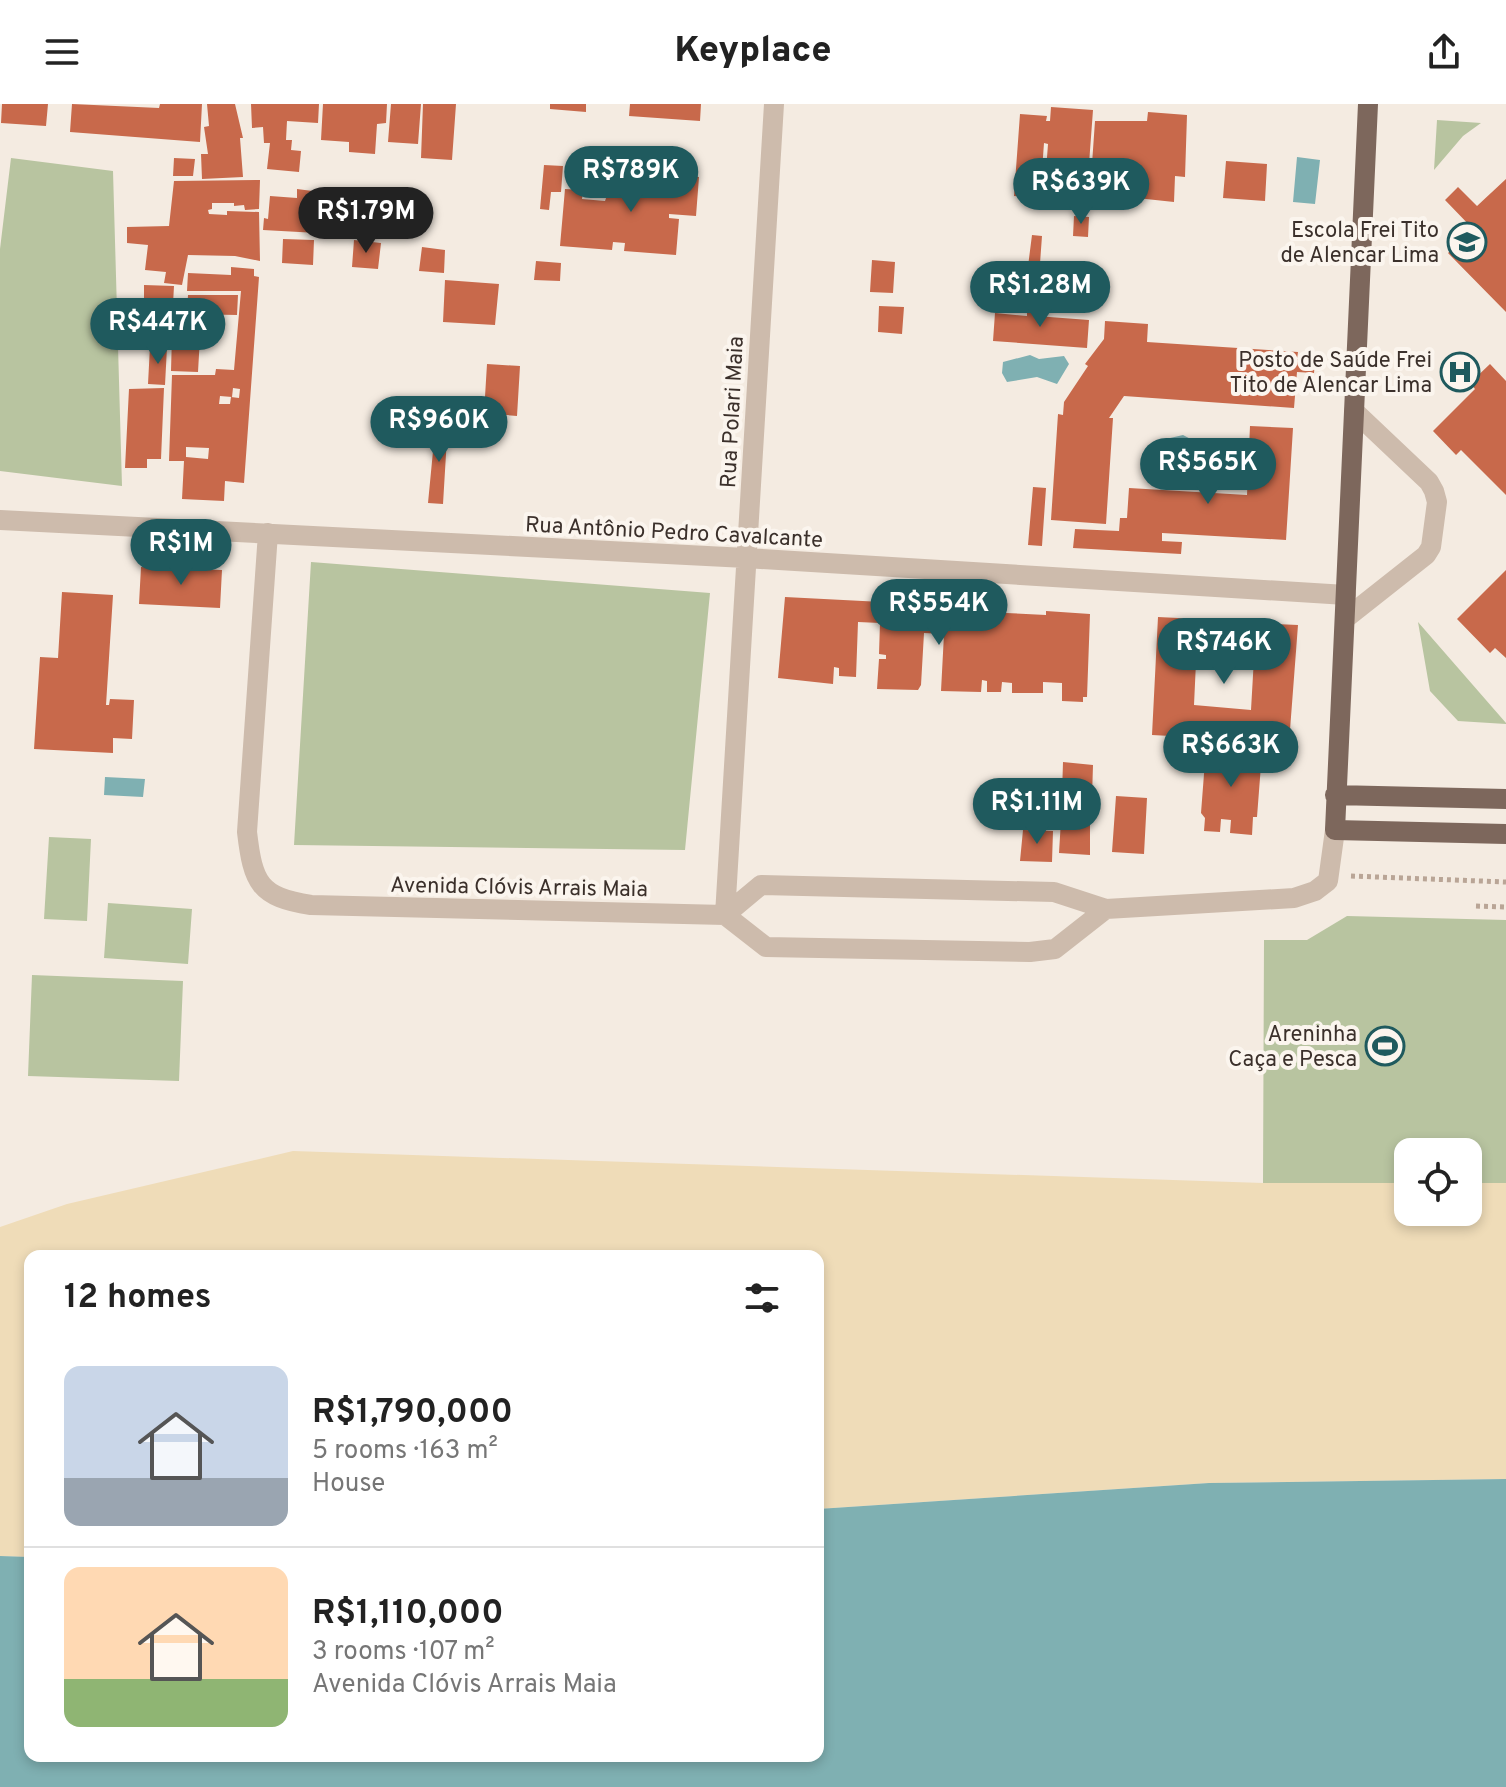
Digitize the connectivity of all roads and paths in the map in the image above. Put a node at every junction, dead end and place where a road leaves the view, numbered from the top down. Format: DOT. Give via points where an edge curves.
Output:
graph roads {
  1 [pos="774,104"];
  2 [pos="1368,104"];
  3 [pos="1354,411"];
  4 [pos="0,520"];
  5 [pos="268,533"];
  6 [pos="746,558"];
  7 [pos="1346,595"];
  8 [pos="1345,619"];
  9 [pos="1335,795"];
  10 [pos="1506,799"];
  11 [pos="1335,830"];
  12 [pos="1506,834"];
  13 [pos="1330,875"];
  14 [pos="1506,882"];
  15 [pos="1476,906"];
  16 [pos="1506,907"];
  17 [pos="1106,909"];
  18 [pos="725,915"];
  1 -- 6 [label="street, Rua Polari Maia"];
  2 -- 3 [label="main road"];
  3 -- 7 [label="main road"];
  3 -- 8 [label="street" via="1429,482 1437,502 1426,555"];
  4 -- 5 [label="street, Rua Antônio Pedro Cavalcante"];
  5 -- 6 [label="street, Rua Antônio Pedro Cavalcante"];
  5 -- 18 [label="street, Avenida Clóvis Arrais Maia" via="247,832 250,862 270,895 311,905"];
  6 -- 7 [label="street, Rua Antônio Pedro Cavalcante"];
  6 -- 18 [label="street, Rua Polari Maia"];
  7 -- 8 [label="main road"];
  8 -- 9 [label="main road"];
  9 -- 10 [label="main road"];
  9 -- 11 [label="main road"];
  11 -- 12 [label="main road"];
  11 -- 13 [label="street"];
  13 -- 14 [label="path"];
  13 -- 17 [label="street" via="1315,891 1294,898"];
  15 -- 16 [label="path"];
  17 -- 18 [label="street" via="1054,892 761,885"];
  17 -- 18 [label="street" via="1055,949 1030,952 766,947"];
}
